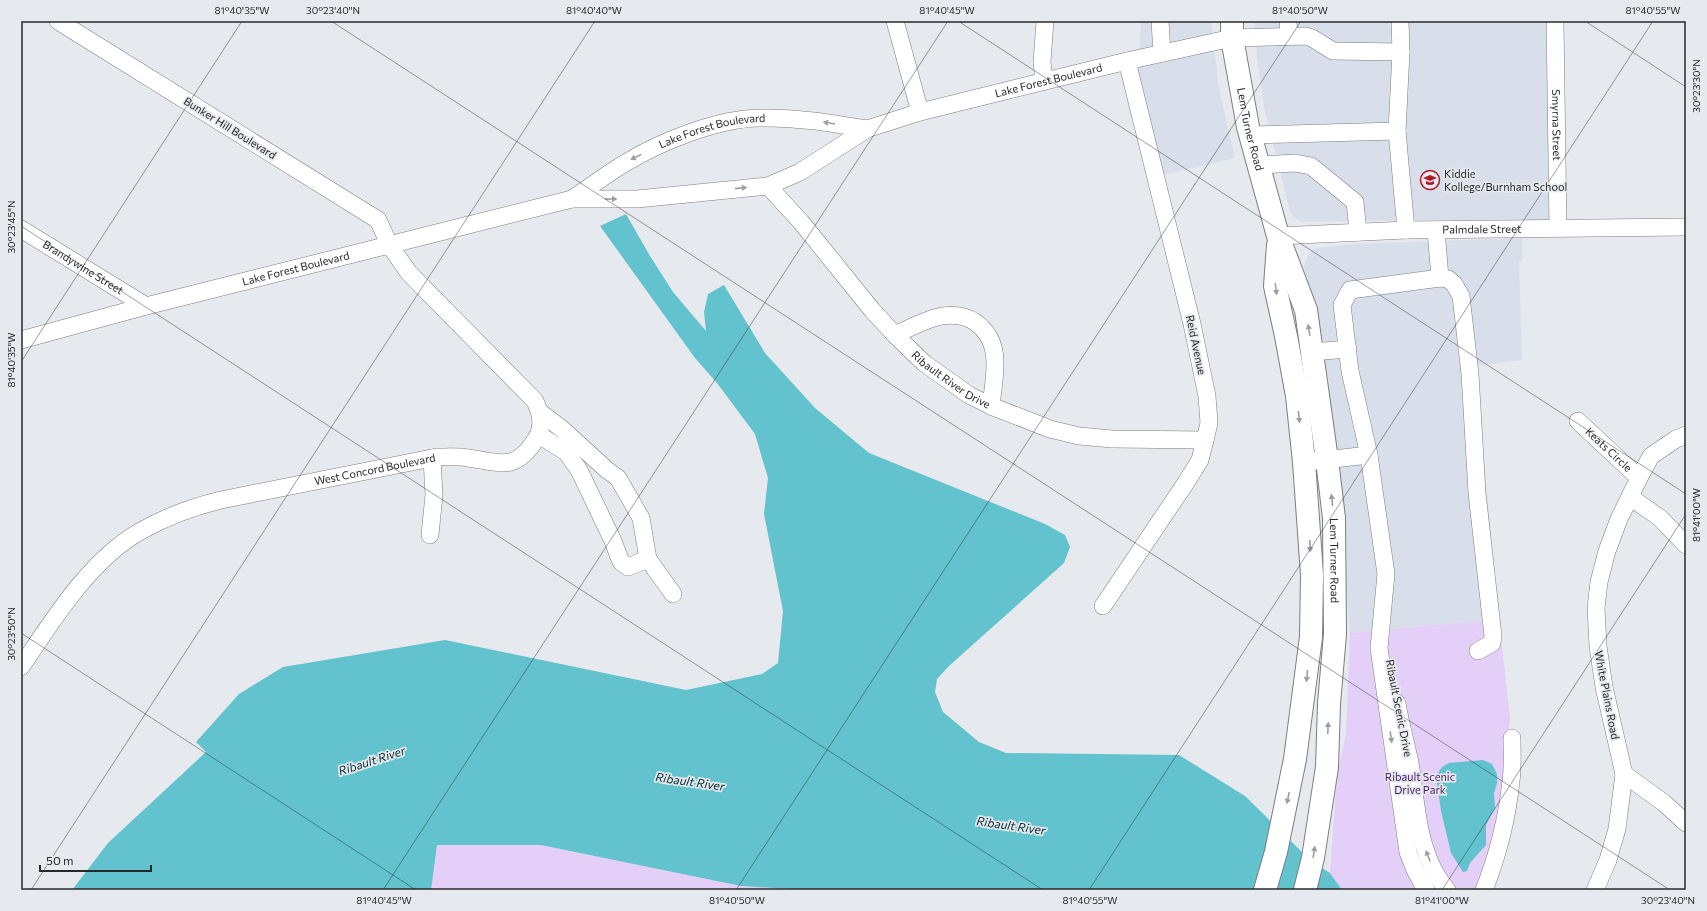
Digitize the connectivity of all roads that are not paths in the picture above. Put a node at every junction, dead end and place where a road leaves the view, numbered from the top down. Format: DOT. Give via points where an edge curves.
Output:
graph roads {
  1 [pos="58,21"];
  2 [pos="895,21"];
  3 [pos="1045,21"];
  4 [pos="1160,21"];
  5 [pos="1400,21"];
  6 [pos="1555,21"];
  7 [pos="1232,29"];
  8 [pos="1288,29"];
  9 [pos="1401,52"];
  10 [pos="1162,53"];
  11 [pos="1127,60"];
  12 [pos="1044,81"];
  13 [pos="920,112"];
  14 [pos="867,129"];
  15 [pos="1397,131"];
  16 [pos="1250,135"];
  17 [pos="1259,165"];
  18 [pos="768,186"];
  19 [pos="572,199"];
  20 [pos="1686,227"];
  21 [pos="1558,228"];
  22 [pos="21,229"];
  23 [pos="1406,230"];
  24 [pos="1436,230"];
  25 [pos="1358,232"];
  26 [pos="1278,236"];
  27 [pos="390,246"];
  28 [pos="1440,278"];
  29 [pos="146,306"];
  30 [pos="895,335"];
  31 [pos="21,340"];
  32 [pos="1348,354"];
  33 [pos="1313,358"];
  34 [pos="991,406"];
  35 [pos="541,413"];
  36 [pos="1578,421"];
  37 [pos="539,435"];
  38 [pos="1686,435"];
  39 [pos="1205,440"];
  40 [pos="1369,455"];
  41 [pos="432,458"];
  42 [pos="1327,460"];
  43 [pos="1304,462"];
  44 [pos="1639,478"];
  45 [pos="1630,497"];
  46 [pos="430,535"];
  47 [pos="1686,545"];
  48 [pos="648,559"];
  49 [pos="673,594"];
  50 [pos="1103,606"];
  51 [pos="1381,615"];
  52 [pos="1478,651"];
  53 [pos="21,667"];
  54 [pos="1512,738"];
  55 [pos="1624,774"];
  56 [pos="1686,822"];
  57 [pos="1265,890"];
  58 [pos="1305,890"];
  59 [pos="1426,890"];
  60 [pos="1447,890"];
  61 [pos="1484,890"];
  62 [pos="1595,890"];
  1 -- 27 [label="street, Bunker Hill Boulevard" via="378,220"];
  2 -- 13 [label="street"];
  3 -- 12 [label="street" via="1042,62"];
  4 -- 10 [label="street"];
  5 -- 9 [label="street"];
  6 -- 21 [label="street, Smyrna Street"];
  7 -- 8 [label="street, Lake Forest Boulevard"];
  7 -- 10 [label="street, Lake Forest Boulevard"];
  7 -- 16 [label="main road, Lem Turner Road"];
  8 -- 9 [label="street, Lake Forest Boulevard" via="1312,38 1333,51"];
  9 -- 15 [label="street"];
  10 -- 11 [label="street, Lake Forest Boulevard"];
  11 -- 12 [label="street, Lake Forest Boulevard"];
  11 -- 39 [label="street, Reid Avenue" via="1192,324 1207,396 1209,423"];
  12 -- 13 [label="street, Lake Forest Boulevard"];
  13 -- 14 [label="street, Lake Forest Boulevard"];
  14 -- 18 [label="street, Lake Forest Boulevard" via="800,172"];
  14 -- 19 [label="street, Lake Forest Boulevard, one-way" via="821,121 758,118 714,125 627,161"];
  15 -- 16 [label="street"];
  15 -- 23 [label="street"];
  16 -- 17 [label="main road, Lem Turner Road"];
  17 -- 25 [label="street" via="1295,163 1311,166 1355,202"];
  17 -- 26 [label="main road, Lem Turner Road"];
  19 -- 18 [label="street, Lake Forest Boulevard, one-way" via="637,199"];
  18 -- 30 [label="street, Ribault River Drive"];
  19 -- 27 [label="street, Lake Forest Boulevard"];
  20 -- 21 [label="street, Palmdale Street"];
  21 -- 24 [label="street, Palmdale Street"];
  22 -- 29 [label="street, Brandywine Street"];
  23 -- 24 [label="street, Palmdale Street"];
  23 -- 25 [label="street, Palmdale Street"];
  24 -- 28 [label="street"];
  25 -- 26 [label="street, Palmdale Street"];
  33 -- 26 [label="main road, Lem Turner Road, one-way" via="1306,310"];
  26 -- 43 [label="main road, Lem Turner Road, one-way" via="1275,286 1297,396"];
  27 -- 29 [label="street, Lake Forest Boulevard"];
  27 -- 35 [label="street" via="409,273 535,401"];
  28 -- 32 [label="street, Ribault Scenic Drive" via="1350,290 1342,305"];
  28 -- 52 [label="street" via="1448,279 1454,284 1461,296 1470,374 1477,493 1493,636 1492,643"];
  29 -- 31 [label="street, Lake Forest Boulevard"];
  30 -- 34 [label="street, Ribault River Drive" via="947,381"];
  30 -- 34 [label="street" via="934,318 955,315 971,320 984,329 993,343 996,365"];
  32 -- 33 [label="street"];
  32 -- 40 [label="street, Ribault Scenic Drive"];
  33 -- 42 [label="main road, Lem Turner Road"];
  34 -- 39 [label="street, Ribault River Drive" via="1050,429 1079,436"];
  35 -- 37 [label="street"];
  35 -- 48 [label="street" via="618,478 641,518"];
  36 -- 44 [label="street, Keats Circle"];
  37 -- 41 [label="street, West Concord Boulevard" via="519,458 504,464 468,458"];
  37 -- 48 [label="street" via="566,452 579,470 621,562 628,567"];
  38 -- 44 [label="street, White Plains Road" via="1652,456"];
  39 -- 50 [label="street, Reid Avenue" via="1200,460"];
  40 -- 42 [label="street"];
  40 -- 51 [label="street, Ribault Scenic Drive" via="1386,574"];
  41 -- 46 [label="street" via="434,495"];
  41 -- 53 [label="street, West Concord Boulevard" via="196,506 138,532 110,553 82,583"];
  42 -- 43 [label="street"];
  58 -- 42 [label="main road, Lem Turner Road, one-way" via="1313,858 1327,767 1335,634 1334,518"];
  43 -- 57 [label="main road, Lem Turner Road, one-way" via="1312,575 1311,637 1295,759 1276,852"];
  44 -- 45 [label="street, White Plains Road"];
  45 -- 47 [label="street" via="1660,518"];
  45 -- 55 [label="street, White Plains Road" via="1607,551 1596,608 1604,687"];
  48 -- 49 [label="street"];
  51 -- 59 [label="street, Ribault Scenic Drive, one-way" via="1379,648 1403,828 1408,852"];
  60 -- 51 [label="street, Ribault Scenic Drive, one-way" via="1431,866 1420,834 1410,761 1398,711"];
  54 -- 61 [label="street" via="1511,780 1503,829 1495,864"];
  55 -- 56 [label="street"];
  55 -- 62 [label="street, White Plains Road" via="1617,829 1608,860"];
}
